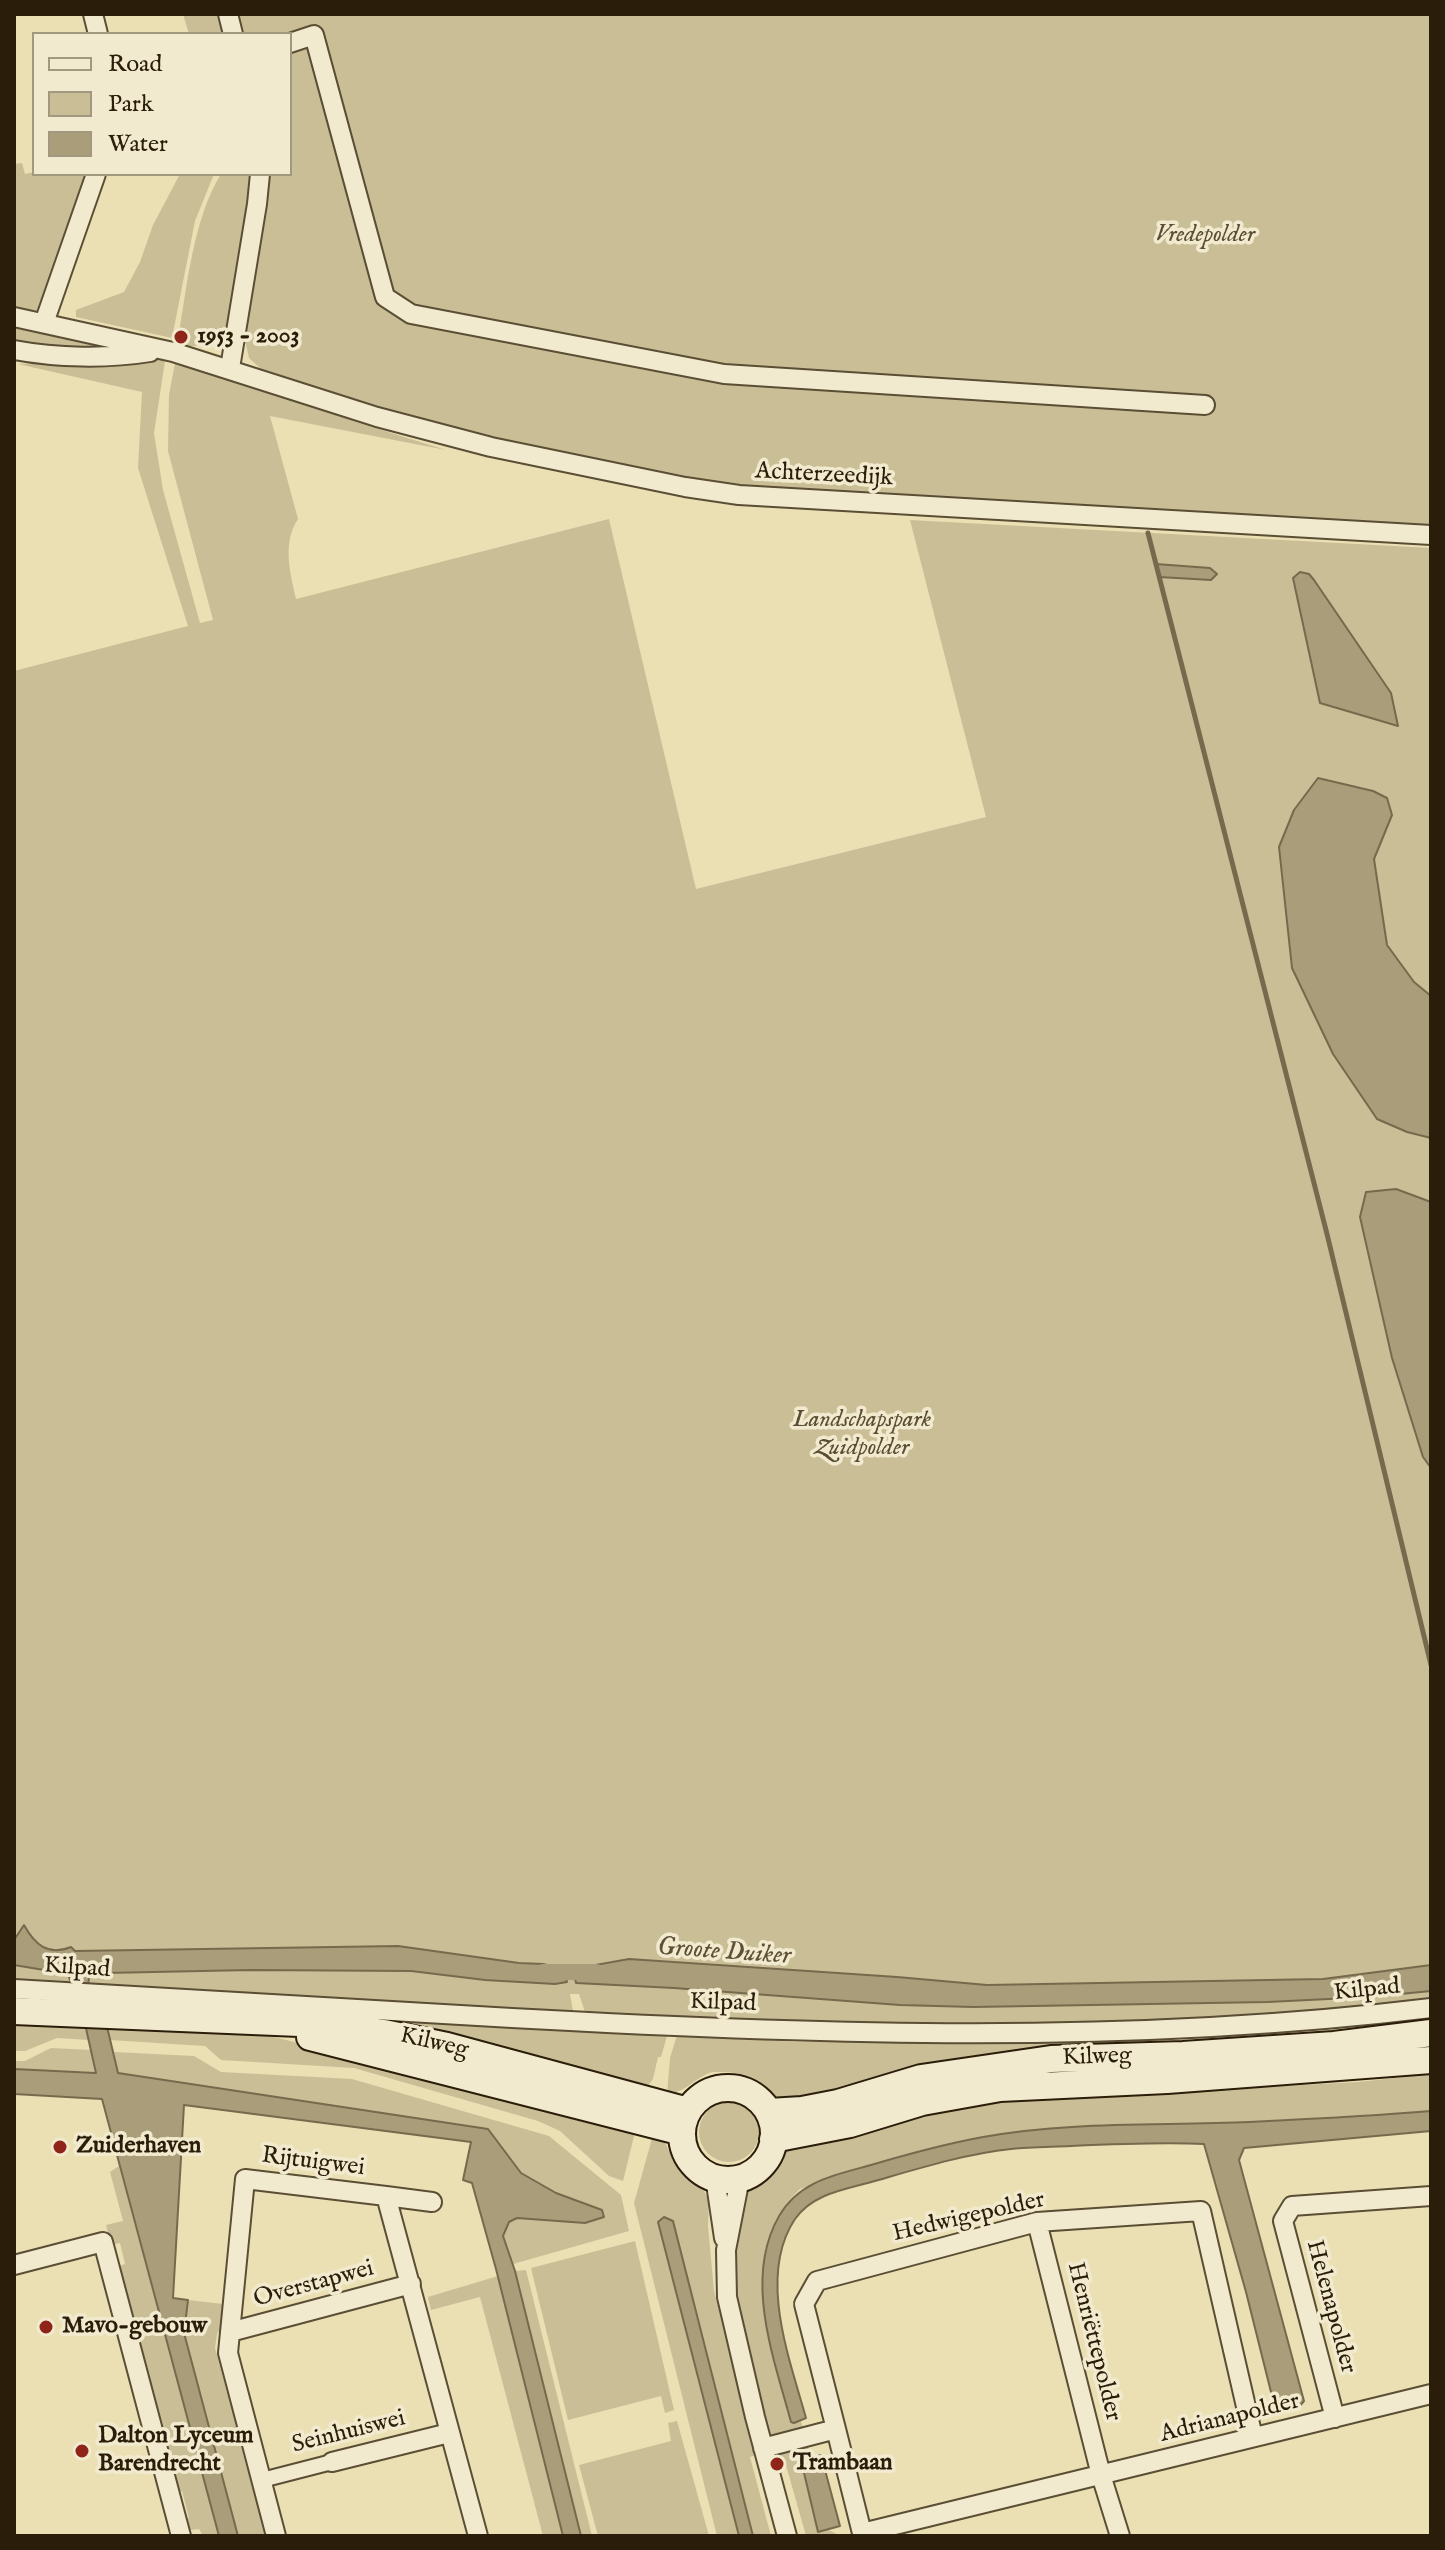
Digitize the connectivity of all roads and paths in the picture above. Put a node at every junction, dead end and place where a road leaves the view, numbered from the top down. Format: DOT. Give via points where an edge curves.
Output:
graph roads {
  1 [pos="292,42"];
  2 [pos="95,176"];
  3 [pos="260,176"];
  4 [pos="14,317"];
  5 [pos="44,323"];
  6 [pos="14,350"];
  7 [pos="162,350"];
  8 [pos="230,368"];
  9 [pos="1205,405"];
  10 [pos="1431,535"];
  11 [pos="14,1989"];
  12 [pos="66,2003"];
  13 [pos="105,2006"];
  14 [pos="1431,2008"];
  15 [pos="14,2011"];
  16 [pos="1431,2033"];
  17 [pos="1431,2060"];
  18 [pos="769,2112"];
  19 [pos="685,2122"];
  20 [pos="773,2139"];
  21 [pos="727,2177"];
  22 [pos="386,2196"];
  23 [pos="1431,2196"];
  24 [pos="432,2202"];
  25 [pos="1037,2222"];
  26 [pos="14,2265"];
  27 [pos="411,2284"];
  28 [pos="230,2332"];
  29 [pos="1431,2394"];
  30 [pos="1335,2418"];
  31 [pos="836,2429"];
  32 [pos="449,2433"];
  33 [pos="1253,2437"];
  34 [pos="763,2448"];
  35 [pos="332,2462"];
  36 [pos="1101,2475"];
  37 [pos="262,2480"];
  38 [pos="919,2528"];
  39 [pos="181,2536"];
  40 [pos="276,2536"];
  41 [pos="478,2536"];
  42 [pos="787,2536"];
  43 [pos="1120,2536"];
  1 -- 9 [label="street" via="314,35 385,297 411,314 724,374"];
  2 -- 5 [label="street"];
  3 -- 8 [label="street"];
  4 -- 5 [label="street, Achterzeedijk"];
  5 -- 7 [label="street, Achterzeedijk"];
  6 -- 7 [label="street, Achterzeedijk" via="128,356"];
  7 -- 8 [label="street, Achterzeedijk"];
  8 -- 10 [label="street, Achterzeedijk" via="377,417 491,447 739,495"];
  11 -- 12 [label="street, Kilpad"];
  12 -- 13 [label="main road, Kilweg"];
  12 -- 15 [label="main road, Kilweg"];
  13 -- 14 [label="street, Kilpad" via="948,2033 1262,2025"];
  13 -- 19 [label="main road, Kilweg" via="283,2031"];
  16 -- 18 [label="main road, Kilweg" via="1334,2045 1051,2059 921,2078 838,2103"];
  17 -- 20 [label="main road, Kilweg" via="1000,2088"];
  18 -- 19 [label="main road" via="748,2092 719,2089 701,2097"];
  18 -- 20 [label="main road"];
  19 -- 21 [label="main road" via="684,2147 691,2160 701,2171"];
  20 -- 21 [label="main road" via="765,2161 754,2171"];
  21 -- 34 [label="street" via="727,2297"];
  22 -- 24 [label="street, Rijtuigwei"];
  22 -- 27 [label="street, Rijtuigwei"];
  22 -- 28 [label="street, Rijtuigwei" via="245,2179"];
  23 -- 30 [label="street, Helenapolder" via="1292,2206 1283,2221"];
  25 -- 31 [label="street, Hedwigepolder" via="817,2281 804,2304"];
  25 -- 33 [label="street, Hedwigepolder" via="1201,2211"];
  25 -- 36 [label="street, Henriëttepolder"];
  26 -- 39 [label="street" via="103,2242"];
  27 -- 28 [label="street, Overstapwei"];
  27 -- 32 [label="street"];
  28 -- 37 [label="street" via="228,2353"];
  29 -- 30 [label="street, Adrianapolder"];
  30 -- 33 [label="street, Adrianapolder"];
  31 -- 34 [label="street"];
  31 -- 38 [label="street, Hedwigepolder" via="862,2533"];
  32 -- 35 [label="street, Seinhuiswei"];
  32 -- 41 [label="street"];
  33 -- 36 [label="street, Adrianapolder"];
  34 -- 42 [label="street"];
  35 -- 37 [label="street, Seinhuiswei"];
  36 -- 38 [label="street, Hedwigepolder"];
  36 -- 43 [label="street"];
  37 -- 40 [label="street"];
}
